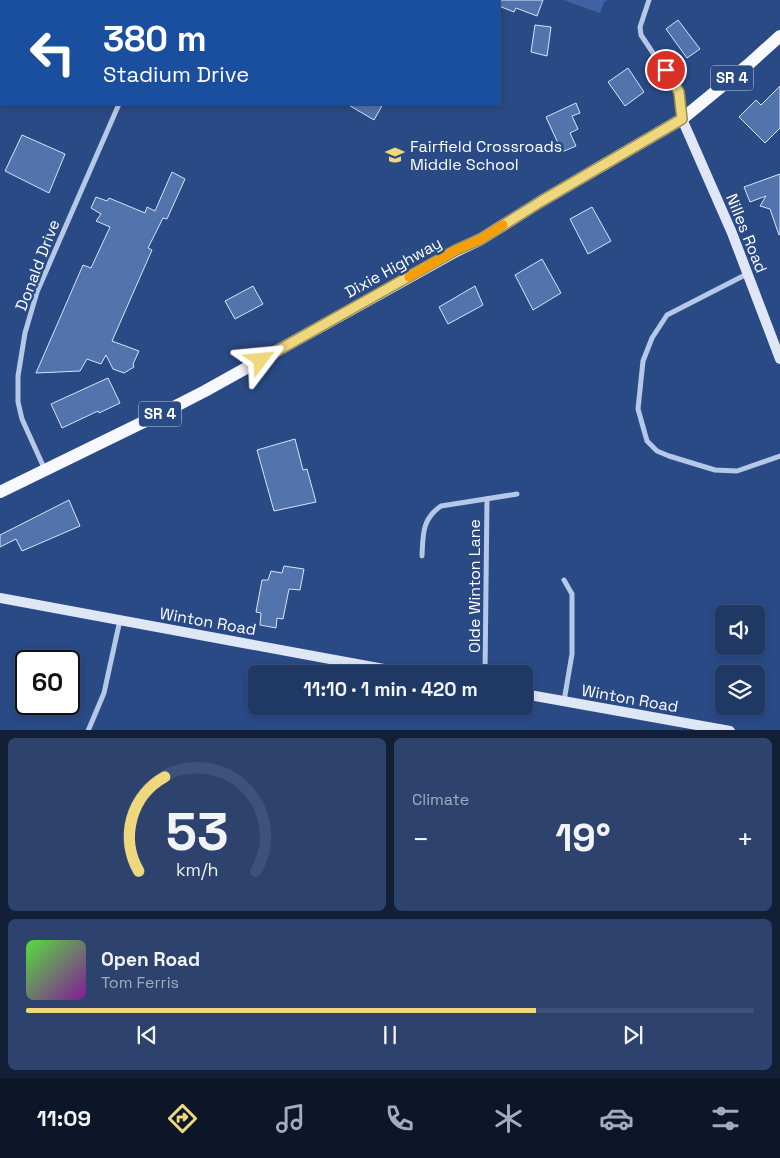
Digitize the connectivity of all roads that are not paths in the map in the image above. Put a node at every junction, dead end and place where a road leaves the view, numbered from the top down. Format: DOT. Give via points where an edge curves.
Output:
graph roads {
  1 [pos="649,0"];
  2 [pos="780,36"];
  3 [pos="119,105"];
  4 [pos="682,119"];
  5 [pos="748,274"];
  6 [pos="780,360"];
  7 [pos="780,456"];
  8 [pos="45,470"];
  9 [pos="0,492"];
  10 [pos="517,494"];
  11 [pos="487,499"];
  12 [pos="422,556"];
  13 [pos="564,580"];
  14 [pos="0,598"];
  15 [pos="120,620"];
  16 [pos="362,665"];
  17 [pos="485,665"];
  18 [pos="533,696"];
  19 [pos="564,702"];
  20 [pos="88,730"];
  21 [pos="730,730"];
  1 -- 4 [label="street" via="640,27 641,35 679,92"];
  2 -- 4 [label="main road, Dixie Highway / SR 4"];
  3 -- 8 [label="street, Donald Drive" via="37,292 25,333 18,376 18,402 22,419"];
  4 -- 5 [label="street, Nilles Road"];
  4 -- 8 [label="main road, Dixie Highway / SR 4" via="481,239 205,391"];
  5 -- 6 [label="street, Nilles Road"];
  5 -- 7 [label="street" via="667,315 652,338 643,361 638,409 647,441 657,451 669,456 715,470 737,470"];
  8 -- 9 [label="main road, Dixie Highway / SR 4"];
  10 -- 11 [label="street"];
  11 -- 12 [label="street" via="441,506 433,512 424,530"];
  11 -- 17 [label="street, Olde Winton Lane"];
  13 -- 19 [label="street" via="572,594 572,654"];
  14 -- 15 [label="street, Winton Road"];
  15 -- 16 [label="street, Winton Road"];
  15 -- 20 [label="street" via="104,693"];
  18 -- 19 [label="street, Winton Road"];
  19 -- 21 [label="street, Winton Road"];
}
